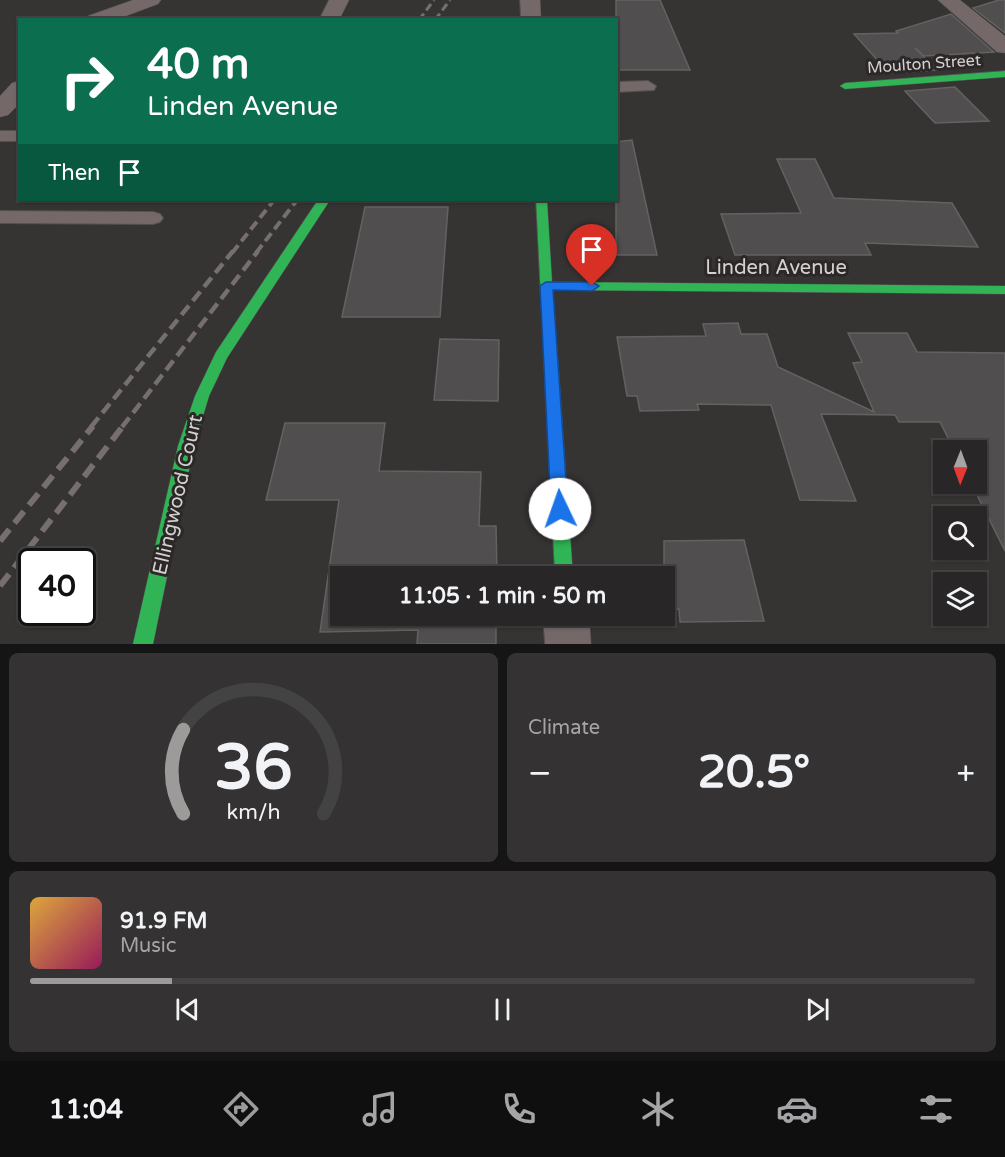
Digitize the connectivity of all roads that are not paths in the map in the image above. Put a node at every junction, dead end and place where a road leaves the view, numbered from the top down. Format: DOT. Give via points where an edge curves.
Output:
graph roads {
  1 [pos="151,0"];
  2 [pos="339,0"];
  3 [pos="530,0"];
  4 [pos="948,0"];
  5 [pos="100,18"];
  6 [pos="330,18"];
  7 [pos="531,18"];
  8 [pos="1005,47"];
  9 [pos="1005,74"];
  10 [pos="18,82"];
  11 [pos="0,83"];
  12 [pos="648,86"];
  13 [pos="845,86"];
  14 [pos="618,87"];
  15 [pos="18,90"];
  16 [pos="0,110"];
  17 [pos="0,136"];
  18 [pos="18,136"];
  19 [pos="323,201"];
  20 [pos="541,201"];
  21 [pos="0,217"];
  22 [pos="153,218"];
  23 [pos="546,286"];
  24 [pos="1005,290"];
  25 [pos="563,566"];
  26 [pos="567,626"];
  27 [pos="142,644"];
  28 [pos="568,644"];
  1 -- 5 [label="street"];
  2 -- 6 [label="street"];
  3 -- 7 [label="street"];
  4 -- 8 [label="street"];
  9 -- 13 [label="street, Moulton Street"];
  10 -- 11 [label="street"];
  12 -- 14 [label="lane"];
  15 -- 16 [label="street"];
  17 -- 18 [label="lane"];
  19 -- 27 [label="street, Ellingwood Court" via="221,356 202,396 186,446"];
  20 -- 23 [label="street"];
  21 -- 22 [label="lane"];
  23 -- 24 [label="street, Linden Avenue"];
  23 -- 25 [label="street"];
  26 -- 28 [label="street"];
}
